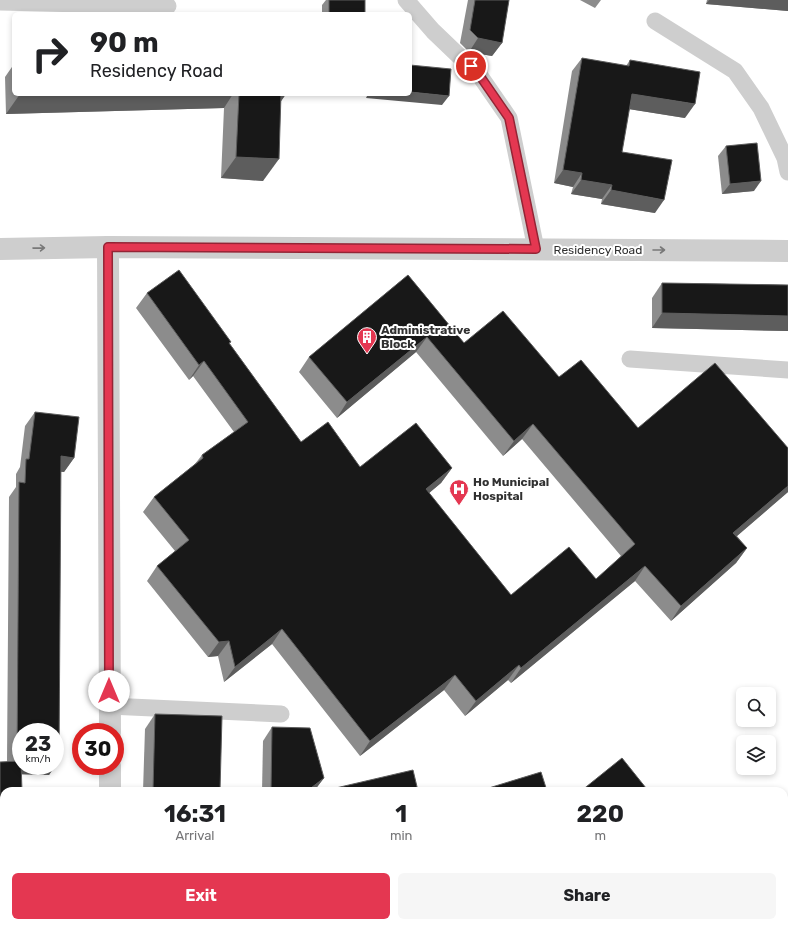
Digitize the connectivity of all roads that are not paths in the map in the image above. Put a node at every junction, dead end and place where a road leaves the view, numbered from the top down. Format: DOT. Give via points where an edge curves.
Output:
graph roads {
  1 [pos="406,0"];
  2 [pos="0,2"];
  3 [pos="123,2"];
  4 [pos="168,6"];
  5 [pos="655,21"];
  6 [pos="788,172"];
  7 [pos="108,247"];
  8 [pos="0,249"];
  9 [pos="536,249"];
  10 [pos="788,251"];
  11 [pos="630,359"];
  12 [pos="788,370"];
  13 [pos="109,706"];
  14 [pos="281,714"];
  15 [pos="110,723"];
  16 [pos="110,775"];
  17 [pos="110,787"];
  1 -- 9 [label="lane" via="433,31 480,76 509,118"];
  2 -- 3 [label="lane"];
  3 -- 4 [label="lane"];
  5 -- 6 [label="lane" via="735,70 761,108 785,158"];
  8 -- 7 [label="street, Residency Road, one-way"];
  7 -- 9 [label="street, Residency Road"];
  7 -- 13 [label="street"];
  9 -- 10 [label="street, Residency Road, one-way"];
  11 -- 12 [label="lane"];
  13 -- 14 [label="lane"];
  13 -- 15 [label="street"];
  16 -- 17 [label="street"];
}
